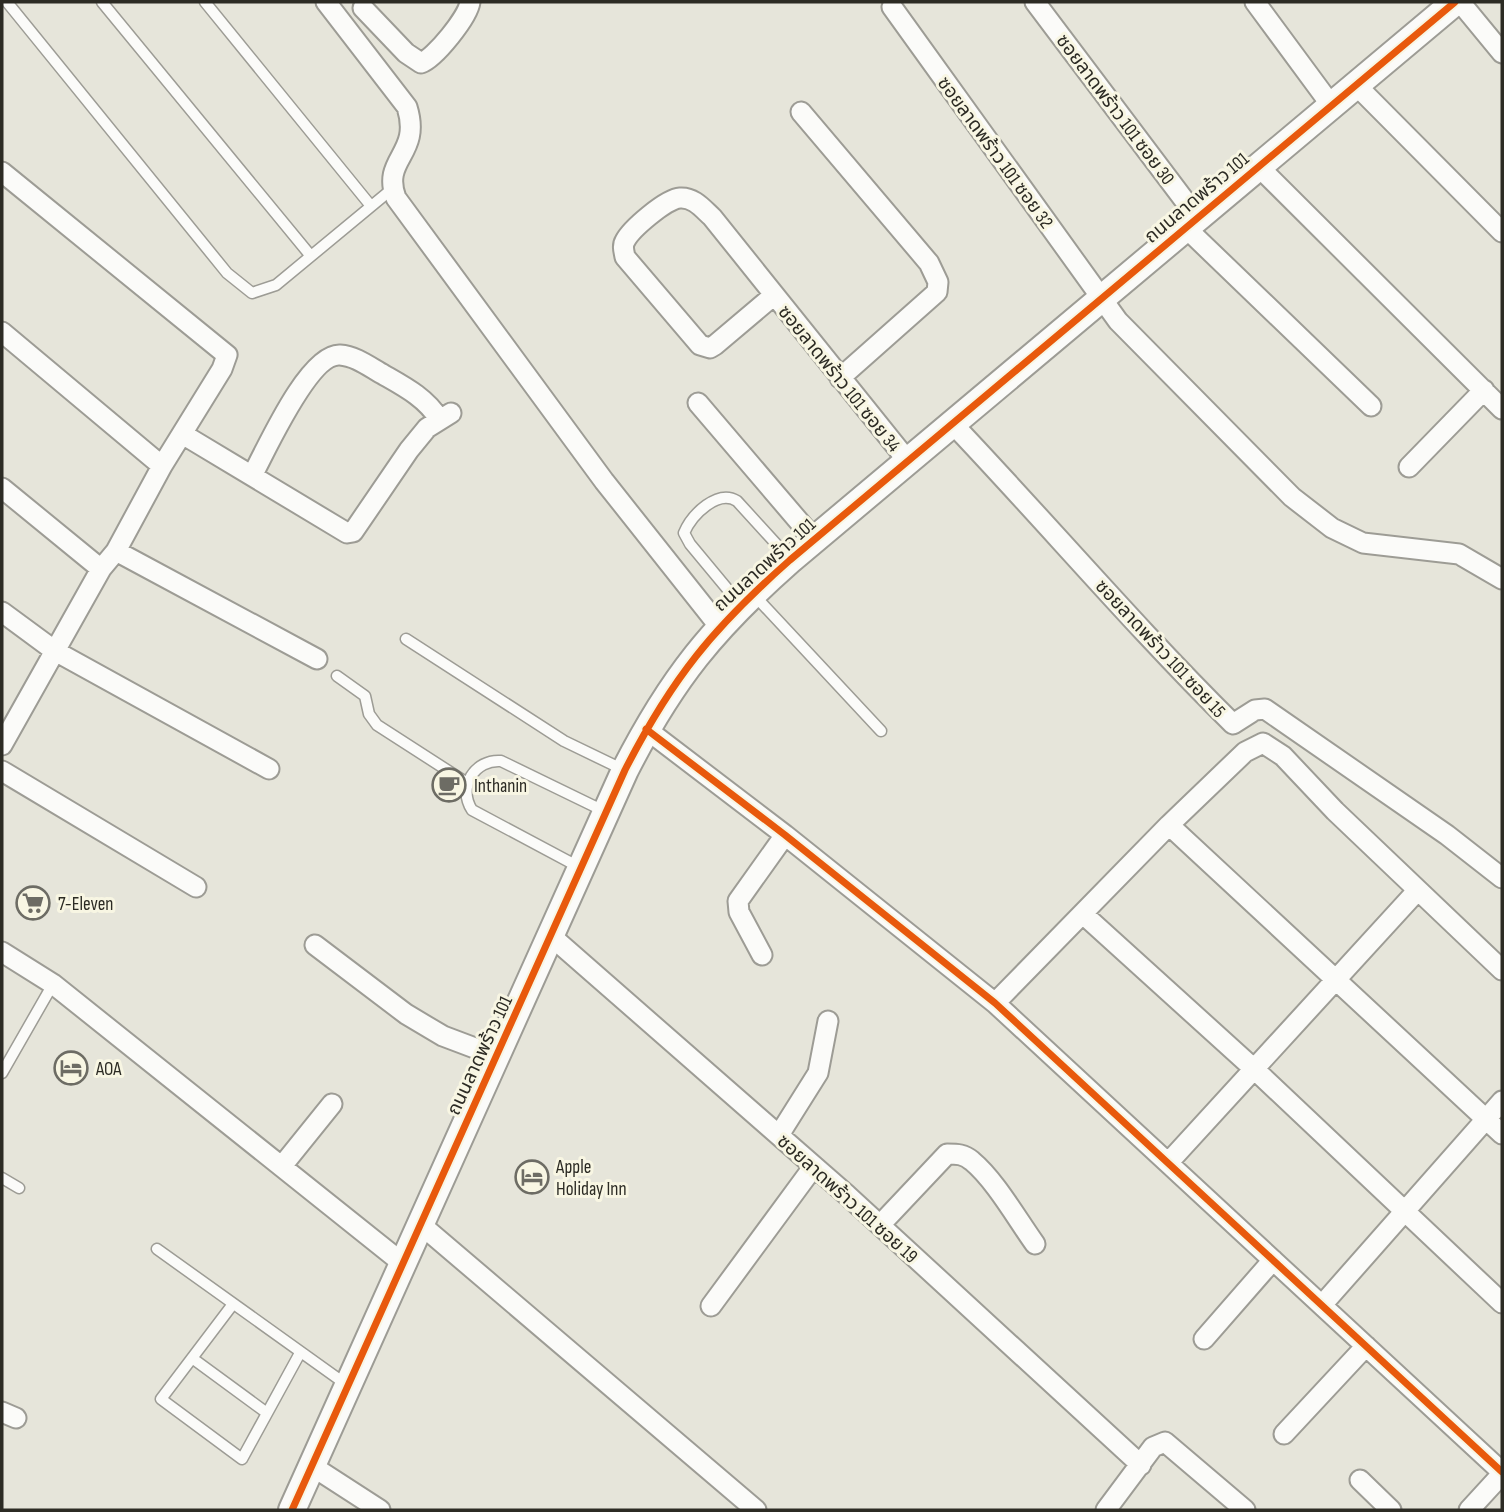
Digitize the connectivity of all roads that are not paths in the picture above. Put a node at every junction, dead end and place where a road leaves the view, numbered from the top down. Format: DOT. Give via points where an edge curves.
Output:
graph roads {
  1 [pos="7,2"];
  2 [pos="102,2"];
  3 [pos="205,2"];
  4 [pos="326,2"];
  5 [pos="470,2"];
  6 [pos="1035,2"];
  7 [pos="1255,2"];
  8 [pos="1458,2"];
  9 [pos="367,5"];
  10 [pos="892,7"];
  11 [pos="343,24"];
  12 [pos="1502,53"];
  13 [pos="1356,85"];
  14 [pos="1331,105"];
  15 [pos="801,111"];
  16 [pos="1258,166"];
  17 [pos="2,172"];
  18 [pos="393,189"];
  19 [pos="371,206"];
  20 [pos="1191,222"];
  21 [pos="1502,232"];
  22 [pos="310,255"];
  23 [pos="773,296"];
  24 [pos="1100,298"];
  25 [pos="2,332"];
  26 [pos="840,378"];
  27 [pos="1483,390"];
  28 [pos="698,403"];
  29 [pos="1371,406"];
  30 [pos="1502,409"];
  31 [pos="951,422"];
  32 [pos="184,435"];
  33 [pos="906,460"];
  34 [pos="162,466"];
  35 [pos="1409,467"];
  36 [pos="253,474"];
  37 [pos="2,488"];
  38 [pos="814,539"];
  39 [pos="116,551"];
  40 [pos="790,560"];
  41 [pos="101,569"];
  42 [pos="1502,579"];
  43 [pos="746,598"];
  44 [pos="2,612"];
  45 [pos="719,626"];
  46 [pos="406,639"];
  47 [pos="55,651"];
  48 [pos="317,659"];
  49 [pos="337,676"];
  50 [pos="646,729"];
  51 [pos="881,731"];
  52 [pos="2,745"];
  53 [pos="269,769"];
  54 [pos="625,770"];
  55 [pos="2,771"];
  56 [pos="467,783"];
  57 [pos="607,813"];
  58 [pos="1168,825"];
  59 [pos="785,835"];
  60 [pos="582,869"];
  61 [pos="1502,878"];
  62 [pos="196,887"];
  63 [pos="1418,891"];
  64 [pos="1083,914"];
  65 [pos="551,936"];
  66 [pos="316,945"];
  67 [pos="2,953"];
  68 [pos="762,955"];
  69 [pos="1502,970"];
  70 [pos="1334,978"];
  71 [pos="53,984"];
  72 [pos="995,1003"];
  73 [pos="828,1021"];
  74 [pos="496,1056"];
  75 [pos="1253,1068"];
  76 [pos="2,1073"];
  77 [pos="1502,1101"];
  78 [pos="332,1104"];
  79 [pos="1486,1119"];
  80 [pos="1502,1134"];
  81 [pos="779,1135"];
  82 [pos="1168,1163"];
  83 [pos="282,1166"];
  84 [pos="814,1166"];
  85 [pos="2,1178"];
  86 [pos="19,1188"];
  87 [pos="1405,1211"];
  88 [pos="419,1223"];
  89 [pos="880,1225"];
  90 [pos="1035,1244"];
  91 [pos="157,1249"];
  92 [pos="1273,1260"];
  93 [pos="401,1262"];
  94 [pos="1502,1303"];
  95 [pos="233,1304"];
  96 [pos="1322,1305"];
  97 [pos="711,1306"];
  98 [pos="1204,1339"];
  99 [pos="1366,1346"];
  100 [pos="300,1353"];
  101 [pos="192,1358"];
  102 [pos="348,1386"];
  103 [pos="267,1413"];
  104 [pos="1284,1434"];
  105 [pos="1141,1465"];
  106 [pos="312,1466"];
  107 [pos="1502,1473"];
  108 [pos="1360,1480"];
  109 [pos="292,1510"];
  110 [pos="380,1510"];
  111 [pos="756,1510"];
  112 [pos="1106,1510"];
  113 [pos="1245,1510"];
  114 [pos="1391,1510"];
  115 [pos="1469,1510"];
  1 -- 22 [label="lane" via="242,286 252,293 276,285"];
  2 -- 22 [label="lane"];
  3 -- 19 [label="lane"];
  4 -- 11 [label="street"];
  5 -- 9 [label="street" via="449,37 421,63 406,53"];
  6 -- 20 [label="street, ซอยลาดพร้าว 101 ซอย 30"];
  7 -- 14 [label="street"];
  8 -- 12 [label="street"];
  8 -- 13 [label="street, ถนนลาดพร้าว 101"];
  9 -- 11 [label="street"];
  10 -- 24 [label="street, ซอยลาดพร้าว 101 ซอย 32"];
  11 -- 18 [label="street" via="407,107 412,138 392,172"];
  13 -- 14 [label="street, ถนนลาดพร้าว 101"];
  13 -- 21 [label="street"];
  14 -- 16 [label="street, ถนนลาดพร้าว 101"];
  15 -- 26 [label="street" via="929,263 938,282 937,292 923,308"];
  16 -- 20 [label="street, ถนนลาดพร้าว 101"];
  16 -- 27 [label="street"];
  17 -- 32 [label="street" via="227,355"];
  18 -- 19 [label="lane"];
  18 -- 45 [label="street" via="604,481"];
  19 -- 22 [label="lane"];
  20 -- 24 [label="street, ถนนลาดพร้าว 101"];
  20 -- 29 [label="street, ซอยลาดพร้าว 101 ซอย 30"];
  23 -- 23 [label="street, ซอยลาดพร้าว 101 ซอย 34" via="712,217 694,201 681,198 666,203 623,244 625,257 700,345 715,345"];
  23 -- 26 [label="street, ซอยลาดพร้าว 101 ซอย 34"];
  24 -- 31 [label="street, ถนนลาดพร้าว 101"];
  24 -- 42 [label="street, ซอยลาดพร้าว 101 ซอย 32" via="1292,497 1332,528 1363,543 1459,554"];
  25 -- 34 [label="street"];
  26 -- 33 [label="street, ซอยลาดพร้าว 101 ซอย 34"];
  27 -- 30 [label="street"];
  27 -- 35 [label="street"];
  28 -- 38 [label="street"];
  31 -- 33 [label="street, ถนนลาดพร้าว 101"];
  31 -- 61 [label="street, ซอยลาดพร้าว 101 ซอย 15" via="1164,656 1233,724 1265,709"];
  32 -- 34 [label="street"];
  32 -- 36 [label="street"];
  33 -- 38 [label="street, ถนนลาดพร้าว 101"];
  34 -- 39 [label="street"];
  36 -- 36 [label="street" via="347,533 353,532 410,450 445,416 415,393 339,354 325,359 295,395"];
  37 -- 41 [label="street"];
  38 -- 40 [label="street, ถนนลาดพร้าว 101"];
  39 -- 41 [label="street"];
  39 -- 48 [label="street"];
  40 -- 43 [label="street, ถนนลาดพร้าว 101"];
  40 -- 43 [label="lane" via="737,500 719,497 706,507 684,533"];
  41 -- 47 [label="street"];
  43 -- 45 [label="street, ถนนลาดพร้าว 101"];
  43 -- 51 [label="lane"];
  44 -- 47 [label="street"];
  45 -- 50 [label="street, ถนนลาดพร้าว 101" via="670,689"];
  46 -- 54 [label="lane" via="564,741"];
  47 -- 52 [label="street"];
  47 -- 53 [label="street"];
  49 -- 56 [label="lane" via="365,696 377,725"];
  50 -- 54 [label="street, ถนนลาดพร้าว 101"];
  50 -- 59 [label="street"];
  54 -- 57 [label="street, ถนนลาดพร้าว 101"];
  55 -- 62 [label="street"];
  56 -- 57 [label="lane" via="476,769 501,761"];
  56 -- 60 [label="lane" via="472,810"];
  57 -- 60 [label="street, ถนนลาดพร้าว 101"];
  58 -- 63 [label="street" via="1245,752 1263,743 1283,756"];
  58 -- 64 [label="street"];
  58 -- 70 [label="street"];
  59 -- 68 [label="street" via="738,901 739,912"];
  59 -- 72 [label="street"];
  60 -- 65 [label="street, ถนนลาดพร้าว 101"];
  63 -- 69 [label="street"];
  63 -- 70 [label="street"];
  64 -- 72 [label="street"];
  64 -- 75 [label="street"];
  65 -- 74 [label="street, ถนนลาดพร้าว 101"];
  65 -- 81 [label="street, ซอยลาดพร้าว 101 ซอย 19"];
  66 -- 74 [label="street" via="406,1014 443,1036"];
  67 -- 71 [label="street"];
  70 -- 75 [label="street"];
  70 -- 79 [label="street"];
  71 -- 76 [label="lane"];
  71 -- 83 [label="street"];
  72 -- 82 [label="street"];
  73 -- 81 [label="street" via="818,1073"];
  74 -- 88 [label="street, ถนนลาดพร้าว 101"];
  75 -- 82 [label="street"];
  75 -- 87 [label="street"];
  77 -- 79 [label="street"];
  78 -- 83 [label="street"];
  79 -- 80 [label="street"];
  79 -- 87 [label="street"];
  81 -- 84 [label="street, ซอยลาดพร้าว 101 ซอย 19"];
  82 -- 92 [label="street"];
  83 -- 93 [label="street"];
  84 -- 89 [label="street, ซอยลาดพร้าว 101 ซอย 19"];
  84 -- 97 [label="street"];
  85 -- 86 [label="lane"];
  87 -- 94 [label="street"];
  87 -- 96 [label="street"];
  88 -- 93 [label="street, ถนนลาดพร้าว 101"];
  88 -- 111 [label="street"];
  89 -- 90 [label="street" via="947,1154 960,1154 986,1177"];
  89 -- 105 [label="street, ซอยลาดพร้าว 101 ซอย 19"];
  91 -- 95 [label="lane"];
  92 -- 96 [label="street"];
  92 -- 98 [label="street"];
  93 -- 102 [label="street, ถนนลาดพร้าว 101"];
  95 -- 100 [label="lane"];
  95 -- 101 [label="lane"];
  96 -- 99 [label="street"];
  99 -- 104 [label="street"];
  99 -- 107 [label="street"];
  100 -- 102 [label="lane"];
  100 -- 103 [label="lane"];
  101 -- 103 [label="lane"];
  101 -- 103 [label="lane" via="161,1399 242,1459"];
  102 -- 106 [label="street, ถนนลาดพร้าว 101"];
  105 -- 112 [label="street"];
  105 -- 113 [label="street" via="1153,1447 1165,1442"];
  106 -- 109 [label="street, ถนนลาดพร้าว 101"];
  106 -- 110 [label="street"];
  107 -- 115 [label="street"];
  108 -- 114 [label="street"];
}
